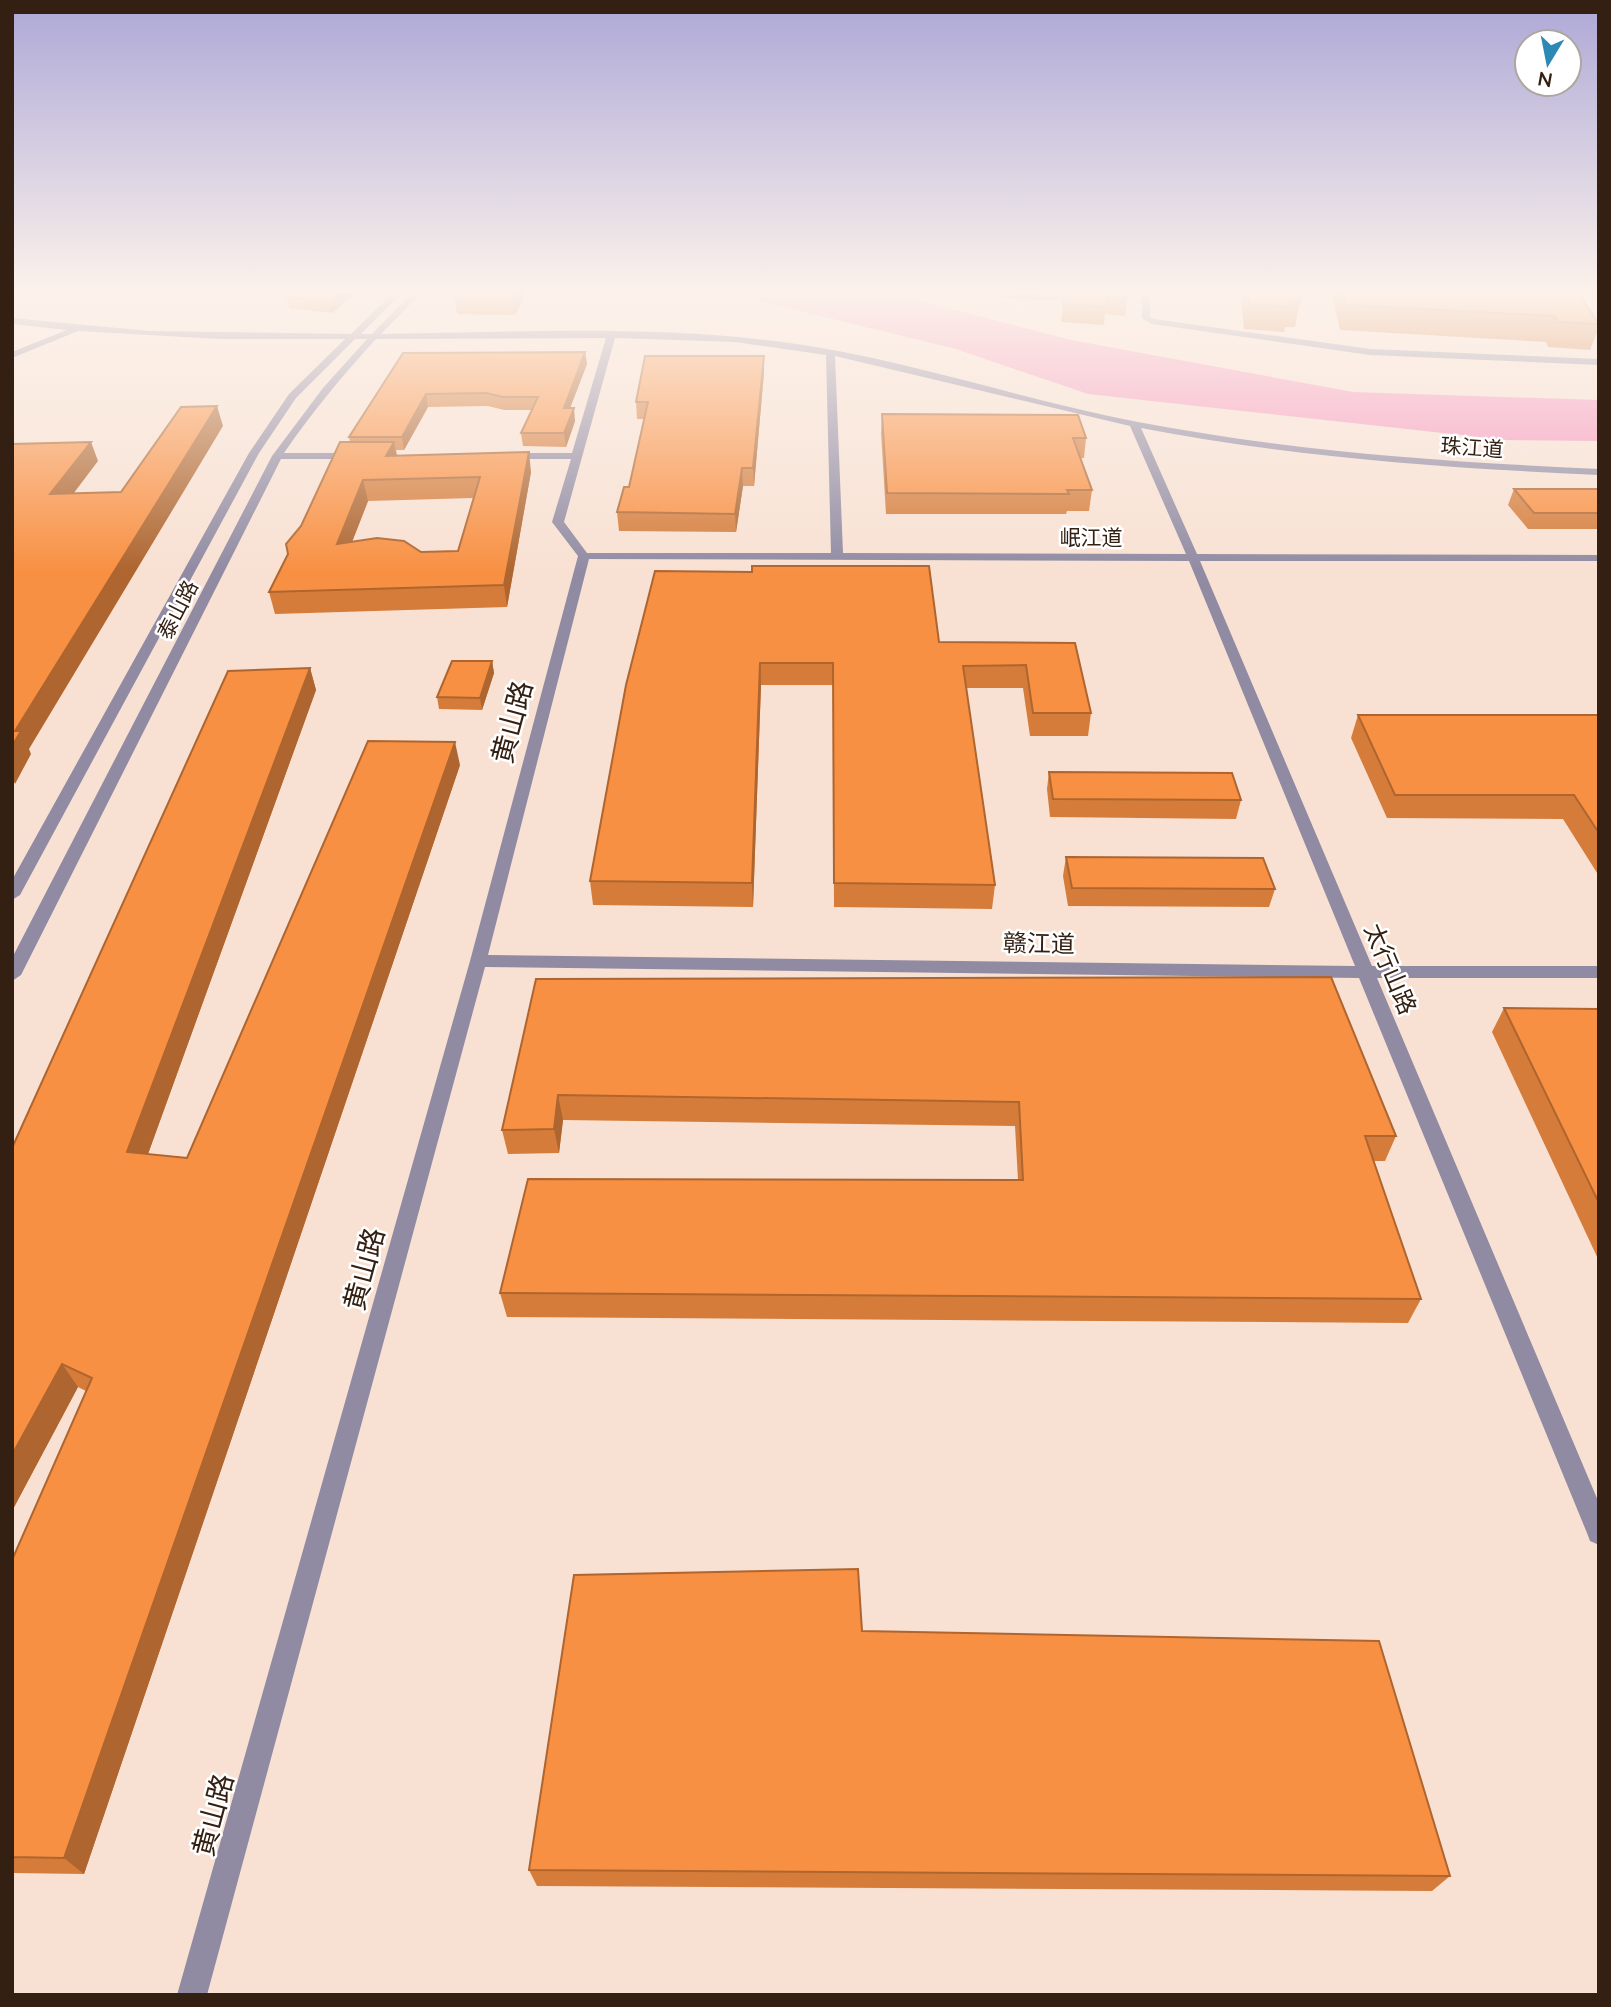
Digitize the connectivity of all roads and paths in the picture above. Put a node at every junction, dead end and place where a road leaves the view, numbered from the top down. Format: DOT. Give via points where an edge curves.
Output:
graph roads {
  1 [pos="303,385"];
  2 [pos="329,385"];
  3 [pos="597,385"];
  4 [pos="831,385"];
  5 [pos="968,385"];
  6 [pos="1134,424"];
  7 [pos="278,456"];
  8 [pos="373,456"];
  9 [pos="495,456"];
  10 [pos="577,456"];
  11 [pos="1599,472"];
  12 [pos="584,556"];
  13 [pos="837,557"];
  14 [pos="1193,557"];
  15 [pos="1599,558"];
  16 [pos="12,895"];
  17 [pos="18,955"];
  18 [pos="478,961"];
  19 [pos="1365,972"];
  20 [pos="1599,972"];
  21 [pos="12,975"];
  22 [pos="1599,1533"];
  23 [pos="192,1995"];
  1 -- 16 [label="street" via="254,453"];
  2 -- 7 [label="street, 泰山路"];
  3 -- 10 [label="street"];
  4 -- 13 [label="street"];
  5 -- 6 [label="street, 珠江道"];
  6 -- 11 [label="street, 珠江道" via="1368,457"];
  6 -- 14 [label="street, 太行山路"];
  7 -- 8 [label="street"];
  7 -- 17 [label="street, 泰山路"];
  9 -- 10 [label="street"];
  10 -- 12 [label="street" via="558,522"];
  12 -- 13 [label="street, 岷江道"];
  12 -- 18 [label="street, 黄山路"];
  13 -- 14 [label="street, 岷江道"];
  14 -- 15 [label="street, 岷江道"];
  14 -- 19 [label="street, 太行山路"];
  17 -- 21 [label="street, 泰山路"];
  18 -- 19 [label="street, 赣江道"];
  18 -- 23 [label="street, 黄山路"];
  19 -- 20 [label="street, 赣江道"];
  19 -- 22 [label="street, 太行山路"];
}
